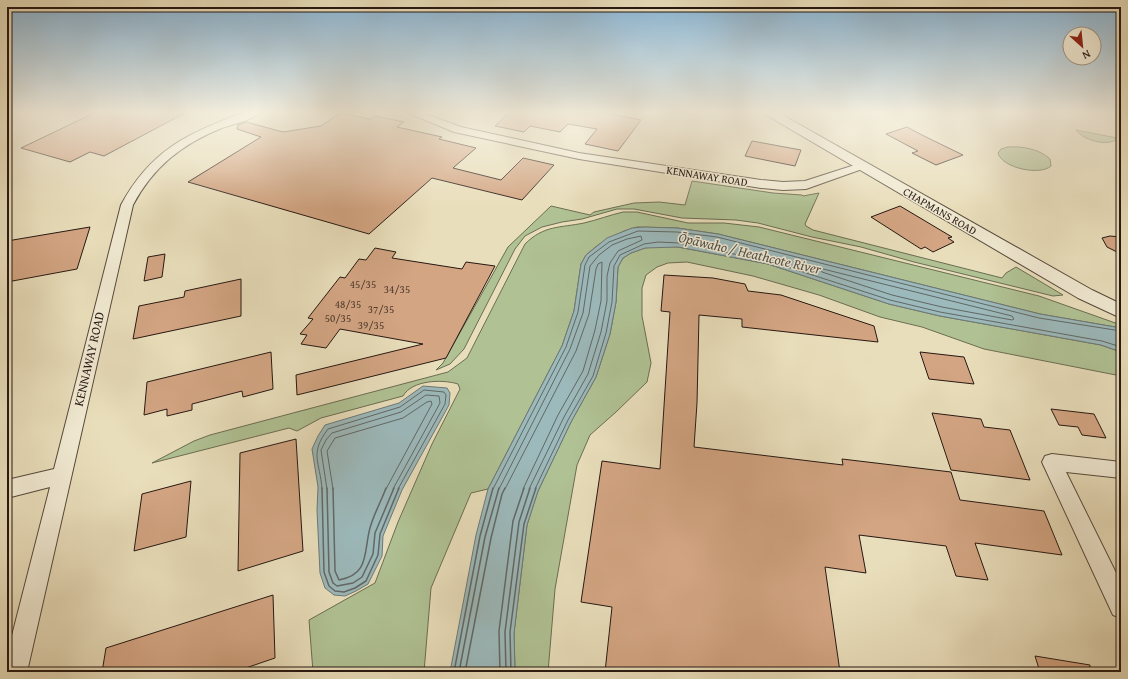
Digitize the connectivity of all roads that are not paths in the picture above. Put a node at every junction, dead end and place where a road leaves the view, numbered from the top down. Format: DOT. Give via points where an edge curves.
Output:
graph roads {
  1 [pos="182,145"];
  2 [pos="526,145"];
  3 [pos="824,145"];
  4 [pos="861,166"];
  5 [pos="1116,310"];
  6 [pos="1121,470"];
  7 [pos="62,475"];
  8 [pos="7,489"];
  9 [pos="1121,607"];
  10 [pos="15,672"];
  1 -- 7 [label="street, KENNAWAY ROAD" via="142,178 132,192 125,210"];
  2 -- 4 [label="street, KENNAWAY ROAD" via="579,156 783,186 806,184"];
  3 -- 4 [label="street, CHAPMANS ROAD"];
  4 -- 5 [label="street, CHAPMANS ROAD"];
  6 -- 9 [label="street" via="1052,462"];
  7 -- 8 [label="street"];
  7 -- 10 [label="street, KENNAWAY ROAD"];
}
